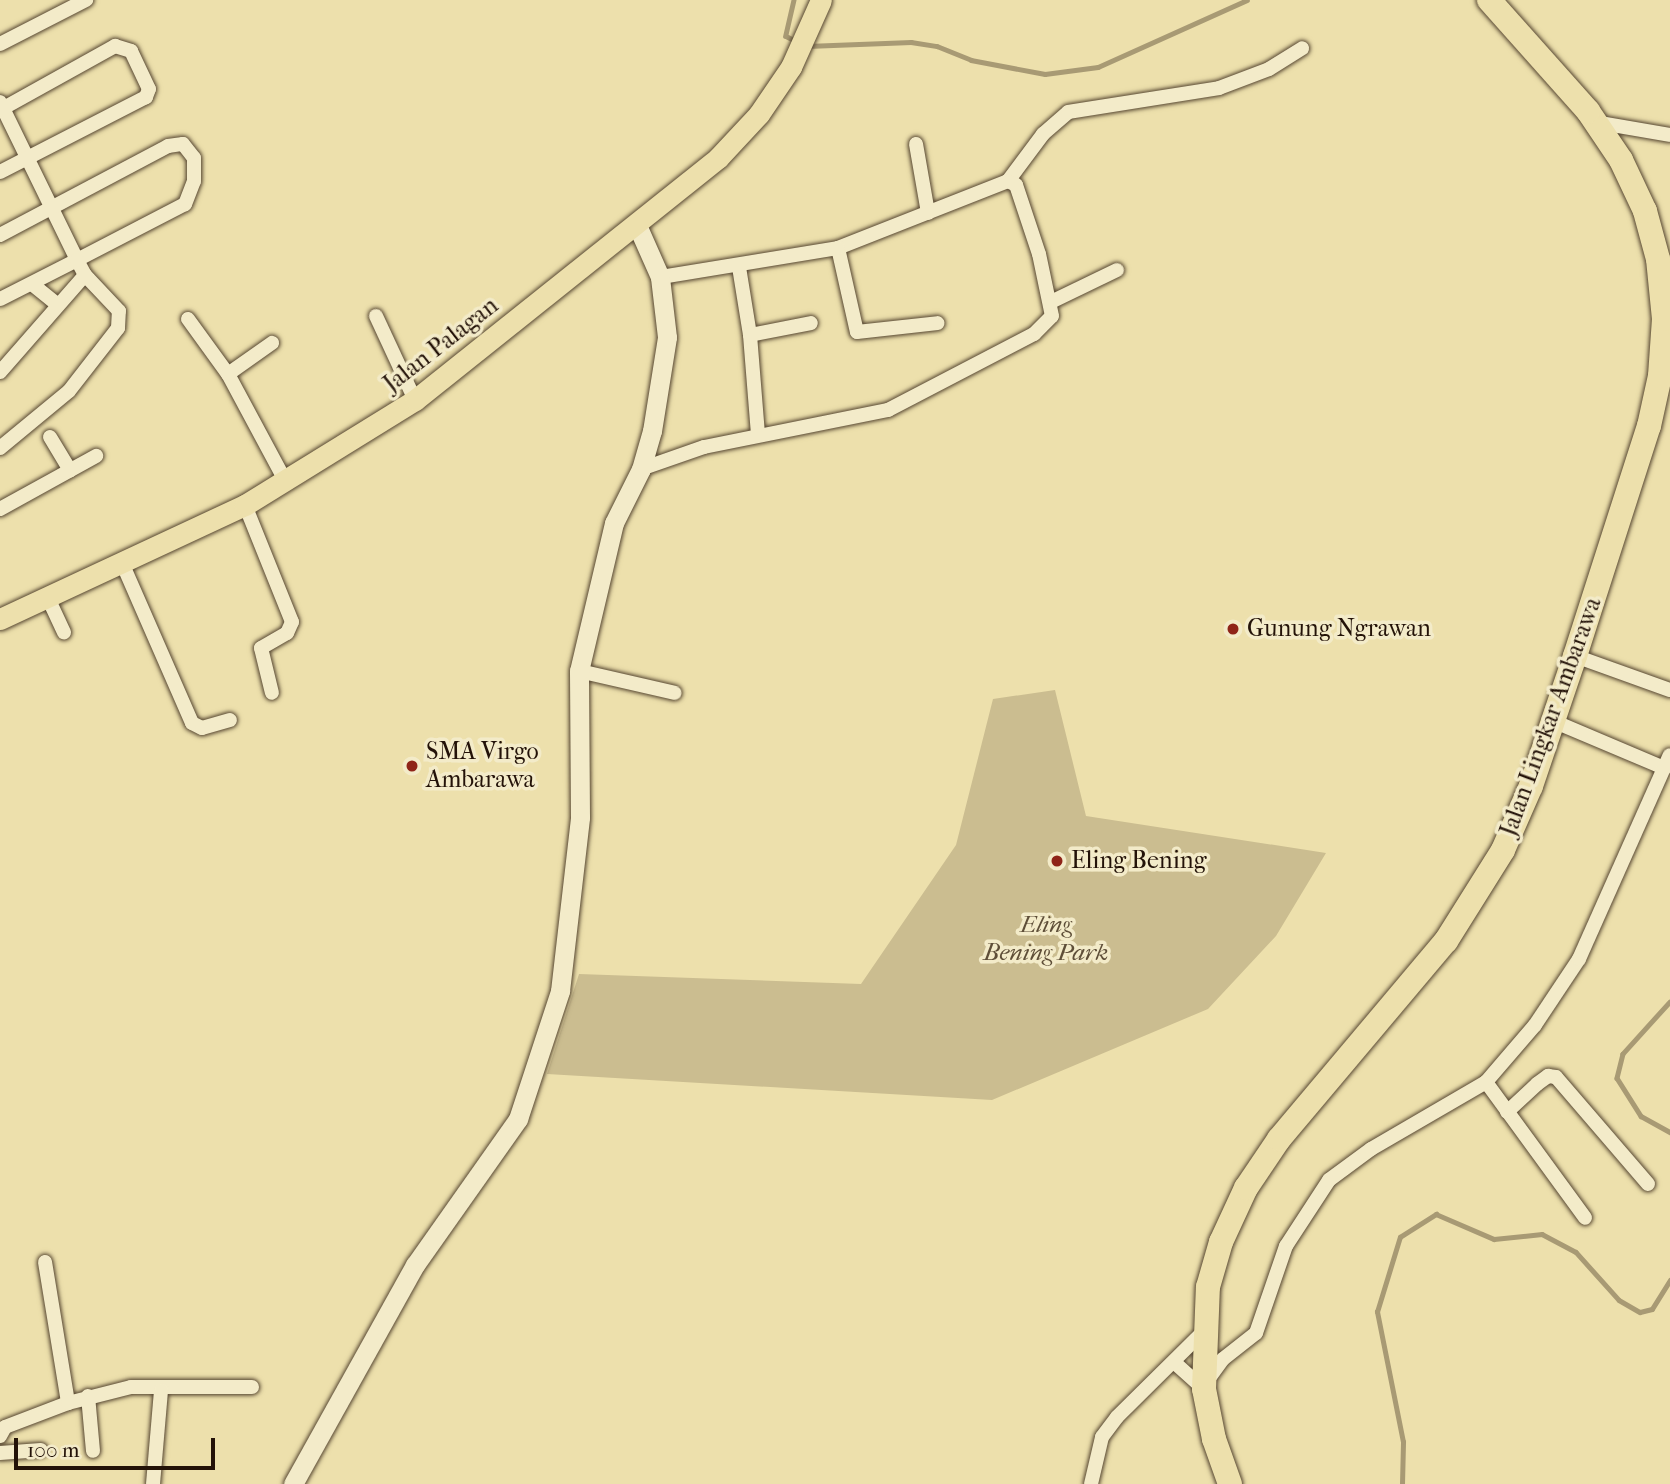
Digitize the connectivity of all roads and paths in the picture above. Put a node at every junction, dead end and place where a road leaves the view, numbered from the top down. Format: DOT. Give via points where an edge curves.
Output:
graph roads {
  1 [pos="86,0"];
  2 [pos="821,0"];
  3 [pos="1489,0"];
  4 [pos="0,44"];
  5 [pos="1301,48"];
  6 [pos="1,107"];
  7 [pos="1595,122"];
  8 [pos="1670,135"];
  9 [pos="916,144"];
  10 [pos="27,158"];
  11 [pos="0,172"];
  12 [pos="1008,181"];
  13 [pos="52,209"];
  14 [pos="928,213"];
  15 [pos="637,225"];
  16 [pos="0,235"];
  17 [pos="838,248"];
  18 [pos="78,260"];
  19 [pos="739,267"];
  20 [pos="1116,270"];
  21 [pos="85,275"];
  22 [pos="660,277"];
  23 [pos="32,284"];
  24 [pos="0,299"];
  25 [pos="1053,301"];
  26 [pos="58,305"];
  27 [pos="376,316"];
  28 [pos="188,319"];
  29 [pos="811,323"];
  30 [pos="938,323"];
  31 [pos="750,335"];
  32 [pos="272,343"];
  33 [pos="0,372"];
  34 [pos="228,374"];
  35 [pos="415,400"];
  36 [pos="758,435"];
  37 [pos="51,437"];
  38 [pos="0,449"];
  39 [pos="96,456"];
  40 [pos="641,469"];
  41 [pos="71,470"];
  42 [pos="286,482"];
  43 [pos="245,505"];
  44 [pos="0,509"];
  45 [pos="123,565"];
  46 [pos="48,598"];
  47 [pos="0,619"];
  48 [pos="64,633"];
  49 [pos="1575,656"];
  50 [pos="579,671"];
  51 [pos="1670,690"];
  52 [pos="272,693"];
  53 [pos="675,693"];
  54 [pos="230,720"];
  55 [pos="1553,721"];
  56 [pos="1667,762"];
  57 [pos="1486,1082"];
  58 [pos="1507,1112"];
  59 [pos="1648,1184"];
  60 [pos="1585,1218"];
  61 [pos="44,1262"];
  62 [pos="1203,1333"];
  63 [pos="1223,1359"];
  64 [pos="1175,1363"];
  65 [pos="252,1387"];
  66 [pos="1204,1388"];
  67 [pos="161,1390"];
  68 [pos="88,1396"];
  69 [pos="68,1403"];
  70 [pos="0,1436"];
  71 [pos="41,1450"];
  72 [pos="93,1451"];
  73 [pos="0,1453"];
  74 [pos="153,1484"];
  75 [pos="293,1484"];
  76 [pos="1091,1484"];
  77 [pos="1230,1484"];
  1 -- 4 [label="street"];
  2 -- 15 [label="main road, Jalan Palagan" via="791,67 759,114 718,158"];
  3 -- 7 [label="highway, Jalan Lingkar Ambarawa"];
  5 -- 12 [label="street" via="1269,69 1219,88 1068,112 1043,134"];
  6 -- 10 [label="street"];
  6 -- 10 [label="street" via="122,46 146,74 146,97"];
  7 -- 8 [label="street"];
  7 -- 49 [label="highway, Jalan Lingkar Ambarawa" via="1645,211 1658,259 1664,319 1660,376 1649,426"];
  9 -- 14 [label="street"];
  10 -- 11 [label="street"];
  10 -- 13 [label="street"];
  12 -- 14 [label="street"];
  12 -- 25 [label="street" via="1016,185"];
  13 -- 16 [label="street"];
  13 -- 18 [label="street"];
  13 -- 18 [label="street" via="177,142 194,158 194,181 185,204"];
  14 -- 17 [label="street"];
  15 -- 22 [label="street"];
  15 -- 35 [label="main road, Jalan Palagan"];
  17 -- 19 [label="street"];
  17 -- 30 [label="street" via="857,332"];
  18 -- 21 [label="street"];
  18 -- 23 [label="street"];
  19 -- 22 [label="street"];
  19 -- 31 [label="street"];
  20 -- 25 [label="street"];
  21 -- 26 [label="street"];
  21 -- 38 [label="street" via="119,311 118,328 69,391"];
  22 -- 40 [label="street" via="667,337"];
  23 -- 24 [label="street"];
  23 -- 26 [label="street"];
  25 -- 36 [label="street" via="1047,326 888,410"];
  26 -- 33 [label="street"];
  27 -- 35 [label="street"];
  28 -- 34 [label="street"];
  29 -- 31 [label="street"];
  31 -- 36 [label="street"];
  32 -- 34 [label="street"];
  34 -- 42 [label="street"];
  35 -- 42 [label="main road, Jalan Palagan"];
  36 -- 40 [label="street"];
  37 -- 41 [label="street"];
  39 -- 41 [label="street"];
  40 -- 50 [label="street" via="614,523"];
  41 -- 44 [label="street"];
  42 -- 43 [label="main road, Jalan Palagan"];
  43 -- 45 [label="main road, Jalan Palagan"];
  43 -- 52 [label="street" via="292,622 287,633 261,648"];
  45 -- 46 [label="main road, Jalan Palagan"];
  45 -- 54 [label="street" via="192,723 202,728"];
  46 -- 47 [label="main road, Jalan Palagan"];
  46 -- 48 [label="street"];
  49 -- 51 [label="street"];
  49 -- 55 [label="highway, Jalan Lingkar Ambarawa"];
  50 -- 53 [label="street"];
  50 -- 75 [label="street" via="576,882 560,991 532,1085 504,1144 389,1310 362,1367"];
  55 -- 56 [label="street"];
  55 -- 62 [label="highway, Jalan Lingkar Ambarawa" via="1503,850 1476,898 1446,941 1308,1101 1246,1188 1221,1242 1208,1287"];
  56 -- 57 [label="street" via="1579,959 1535,1026"];
  57 -- 58 [label="street"];
  57 -- 63 [label="street" via="1371,1149 1329,1180 1286,1246 1256,1333"];
  58 -- 59 [label="street" via="1548,1076 1556,1077"];
  58 -- 60 [label="street"];
  61 -- 69 [label="street"];
  62 -- 63 [label="street"];
  62 -- 64 [label="street"];
  62 -- 66 [label="highway, Jalan Lingkar Ambarawa"];
  63 -- 66 [label="street"];
  64 -- 66 [label="street"];
  64 -- 76 [label="street" via="1102,1437"];
  65 -- 67 [label="street"];
  66 -- 77 [label="highway, Jalan Lingkar Ambarawa" via="1214,1440"];
  67 -- 68 [label="street" via="131,1387"];
  67 -- 74 [label="street"];
  68 -- 69 [label="street"];
  68 -- 72 [label="street"];
  69 -- 70 [label="street" via="5,1427"];
  71 -- 73 [label="street"];
}
